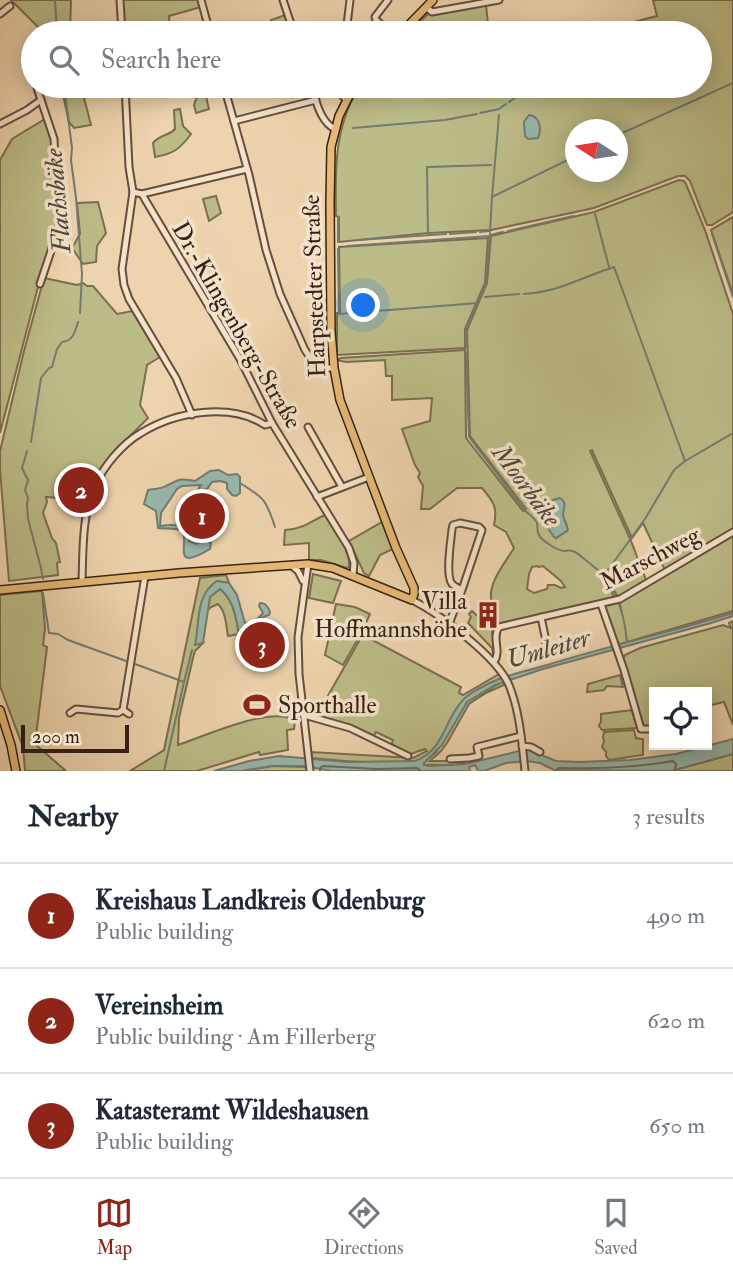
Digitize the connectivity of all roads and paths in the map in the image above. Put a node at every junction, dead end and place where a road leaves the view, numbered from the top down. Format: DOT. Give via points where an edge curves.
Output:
graph roads {
  1 [pos="120,0"];
  2 [pos="201,0"];
  3 [pos="283,0"];
  4 [pos="350,0"];
  5 [pos="388,0"];
  6 [pos="433,0"];
  7 [pos="499,0"];
  8 [pos="10,6"];
  9 [pos="426,7"];
  10 [pos="0,14"];
  11 [pos="121,21"];
  12 [pos="207,21"];
  13 [pos="290,21"];
  14 [pos="347,21"];
  15 [pos="377,21"];
  16 [pos="413,21"];
  17 [pos="126,98"];
  18 [pos="227,98"];
  19 [pos="41,100"];
  20 [pos="316,100"];
  21 [pos="346,100"];
  22 [pos="234,121"];
  23 [pos="0,124"];
  24 [pos="335,129"];
  25 [pos="247,169"];
  26 [pos="132,192"];
  27 [pos="142,194"];
  28 [pos="40,284"];
  29 [pos="334,368"];
  30 [pos="191,415"];
  31 [pos="272,423"];
  32 [pos="308,427"];
  33 [pos="369,477"];
  34 [pos="342,487"];
  35 [pos="317,497"];
  36 [pos="733,532"];
  37 [pos="308,564"];
  38 [pos="290,565"];
  39 [pos="353,575"];
  40 [pos="145,576"];
  41 [pos="82,582"];
  42 [pos="304,588"];
  43 [pos="0,590"];
  44 [pos="462,590"];
  45 [pos="412,600"];
  46 [pos="601,604"];
  47 [pos="541,617"];
  48 [pos="449,624"];
  49 [pos="545,646"];
  50 [pos="494,662"];
  51 [pos="0,710"];
  52 [pos="123,710"];
  53 [pos="70,713"];
  54 [pos="130,714"];
  55 [pos="303,715"];
  56 [pos="649,729"];
  57 [pos="521,736"];
  58 [pos="522,748"];
  59 [pos="540,752"];
  60 [pos="408,756"];
  61 [pos="450,759"];
  62 [pos="16,771"];
  63 [pos="310,771"];
  64 [pos="525,771"];
  1 -- 11 [label="street"];
  2 -- 12 [label="street"];
  3 -- 13 [label="street"];
  4 -- 14 [label="street"];
  5 -- 15 [label="street" via="375,17"];
  6 -- 9 [label="main road"];
  7 -- 9 [label="street" via="432,12"];
  8 -- 10 [label="street"];
  9 -- 16 [label="main road"];
  17 -- 26 [label="street"];
  18 -- 22 [label="street"];
  19 -- 23 [label="street"];
  19 -- 28 [label="street" via="54,139 59,227"];
  20 -- 22 [label="street"];
  20 -- 24 [label="street" via="328,126"];
  21 -- 24 [label="main road, Harpstedter Straße"];
  22 -- 25 [label="street"];
  24 -- 29 [label="main road, Harpstedter Straße" via="330,170"];
  25 -- 27 [label="street"];
  25 -- 29 [label="street" via="280,294 316,366"];
  26 -- 27 [label="street"];
  26 -- 30 [label="street" via="122,264 124,285 176,378"];
  27 -- 31 [label="street, Dr.-Klingenberg-Straße" via="240,359"];
  29 -- 33 [label="main road, Harpstedter Straße" via="340,400"];
  30 -- 31 [label="street" via="229,413 265,425"];
  30 -- 41 [label="street" via="141,433 103,471 87,515"];
  31 -- 35 [label="street, Dr.-Klingenberg-Straße"];
  32 -- 34 [label="street"];
  33 -- 34 [label="street"];
  33 -- 45 [label="main road, Harpstedter Straße" via="414,588"];
  34 -- 35 [label="street"];
  35 -- 39 [label="street, Dr.-Klingenberg-Straße" via="349,548"];
  36 -- 46 [label="street, Marschweg" via="617,600"];
  37 -- 38 [label="main road"];
  37 -- 39 [label="main road"];
  37 -- 42 [label="street"];
  38 -- 40 [label="main road"];
  38 -- 42 [label="street" via="303,578"];
  39 -- 45 [label="main road"];
  40 -- 41 [label="main road"];
  40 -- 52 [label="street"];
  41 -- 43 [label="main road"];
  42 -- 55 [label="street" via="298,637"];
  44 -- 44 [label="street" via="449,581 450,525 460,523 482,530"];
  44 -- 48 [label="street"];
  45 -- 48 [label="street"];
  46 -- 47 [label="street, Marschweg"];
  46 -- 56 [label="street" via="641,729"];
  47 -- 49 [label="street"];
  47 -- 50 [label="street, Marschweg" via="499,627"];
  48 -- 50 [label="street"];
  50 -- 57 [label="street" via="513,696"];
  51 -- 62 [label="main road"];
  52 -- 53 [label="street" via="76,709"];
  52 -- 54 [label="street"];
  55 -- 60 [label="street" via="350,728"];
  55 -- 63 [label="street"];
  57 -- 58 [label="street"];
  57 -- 61 [label="street" via="477,747 479,756"];
  58 -- 59 [label="street"];
  58 -- 64 [label="street"];
}
